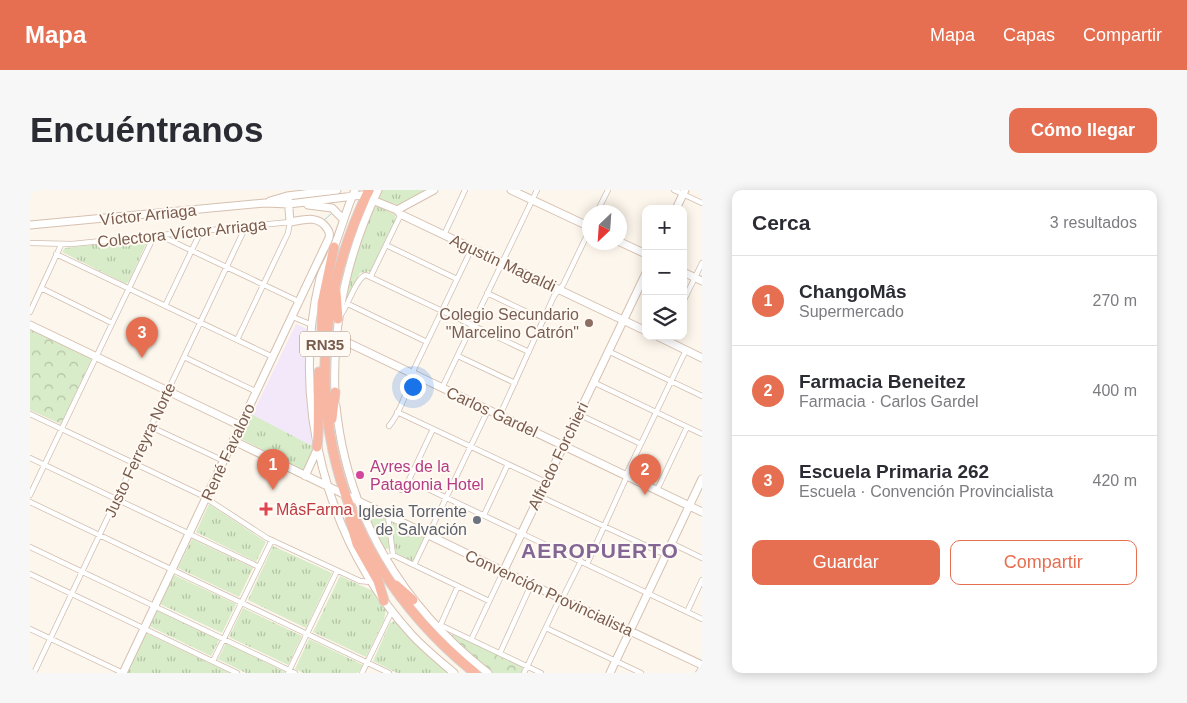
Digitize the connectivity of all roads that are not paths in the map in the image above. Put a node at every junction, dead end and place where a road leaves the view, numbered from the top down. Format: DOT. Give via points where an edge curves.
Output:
graph roads {
  1 [pos="337,190"];
  2 [pos="378,190"];
  3 [pos="434,190"];
  4 [pos="465,190"];
  5 [pos="511,190"];
  6 [pos="537,190"];
  7 [pos="608,190"];
  8 [pos="674,190"];
  9 [pos="684,192"];
  10 [pos="362,193"];
  11 [pos="532,200"];
  12 [pos="291,201"];
  13 [pos="702,203"];
  14 [pos="600,205"];
  15 [pos="678,205"];
  16 [pos="399,212"];
  17 [pos="343,219"];
  18 [pos="290,222"];
  19 [pos="582,224"];
  20 [pos="30,226"];
  21 [pos="246,226"];
  22 [pos="329,230"];
  23 [pos="201,231"];
  24 [pos="156,235"];
  25 [pos="444,235"];
  26 [pos="348,239"];
  27 [pos="30,243"];
  28 [pos="61,245"];
  29 [pos="386,245"];
  30 [pos="582,245"];
  31 [pos="627,245"];
  32 [pos="334,248"];
  33 [pos="472,248"];
  34 [pos="192,251"];
  35 [pos="642,252"];
  36 [pos="56,254"];
  37 [pos="502,263"];
  38 [pos="702,263"];
  39 [pos="227,267"];
  40 [pos="371,276"];
  41 [pos="457,279"];
  42 [pos="698,279"];
  43 [pos="642,281"];
  44 [pos="263,284"];
  45 [pos="41,288"];
  46 [pos="129,289"];
  47 [pos="560,290"];
  48 [pos="487,294"];
  49 [pos="687,296"];
  50 [pos="300,302"];
  51 [pos="348,304"];
  52 [pos="165,306"];
  53 [pos="442,310"];
  54 [pos="30,312"];
  55 [pos="293,317"];
  56 [pos="338,319"];
  57 [pos="544,320"];
  58 [pos="623,320"];
  59 [pos="112,322"];
  60 [pos="200,323"];
  61 [pos="30,325"];
  62 [pos="472,325"];
  63 [pos="317,327"];
  64 [pos="642,329"];
  65 [pos="336,337"];
  66 [pos="237,340"];
  67 [pos="669,340"];
  68 [pos="427,342"];
  69 [pos="686,350"];
  70 [pos="608,351"];
  71 [pos="529,352"];
  72 [pos="96,356"];
  73 [pos="458,356"];
  74 [pos="184,357"];
  75 [pos="273,357"];
  76 [pos="702,358"];
  77 [pos="320,372"];
  78 [pos="413,374"];
  79 [pos="671,381"];
  80 [pos="593,382"];
  81 [pos="515,383"];
  82 [pos="442,388"];
  83 [pos="168,391"];
  84 [pos="257,392"];
  85 [pos="335,392"];
  86 [pos="702,396"];
  87 [pos="488,410"];
  88 [pos="397,412"];
  89 [pos="656,412"];
  90 [pos="30,414"];
  91 [pos="578,414"];
  92 [pos="500,416"];
  93 [pos="241,426"];
  94 [pos="389,426"];
  95 [pos="151,427"];
  96 [pos="686,427"];
  97 [pos="62,429"];
  98 [pos="433,429"];
  99 [pos="702,434"];
  100 [pos="234,441"];
  101 [pos="641,444"];
  102 [pos="563,446"];
  103 [pos="317,447"];
  104 [pos="471,447"];
  105 [pos="30,458"];
  106 [pos="224,461"];
  107 [pos="134,463"];
  108 [pos="508,464"];
  109 [pos="45,465"];
  110 [pos="339,473"];
  111 [pos="305,476"];
  112 [pos="626,476"];
  113 [pos="702,479"];
  114 [pos="409,480"];
  115 [pos="546,482"];
  116 [pos="328,487"];
  117 [pos="401,490"];
  118 [pos="657,490"];
  119 [pos="343,494"];
  120 [pos="30,496"];
  121 [pos="539,496"];
  122 [pos="447,497"];
  123 [pos="207,498"];
  124 [pos="117,499"];
  125 [pos="30,502"];
  126 [pos="359,502"];
  127 [pos="689,506"];
  128 [pos="702,512"];
  129 [pos="484,515"];
  130 [pos="388,516"];
  131 [pos="350,520"];
  132 [pos="604,527"];
  133 [pos="521,533"];
  134 [pos="190,534"];
  135 [pos="100,535"];
  136 [pos="428,536"];
  137 [pos="364,539"];
  138 [pos="272,540"];
  139 [pos="671,543"];
  140 [pos="30,547"];
  141 [pos="393,555"];
  142 [pos="666,555"];
  143 [pos="385,558"];
  144 [pos="702,558"];
  145 [pos="581,561"];
  146 [pos="587,564"];
  147 [pos="414,565"];
  148 [pos="259,567"];
  149 [pos="172,570"];
  150 [pos="338,571"];
  151 [pos="82,572"];
  152 [pos="503,572"];
  153 [pos="30,574"];
  154 [pos="702,580"];
  155 [pos="371,582"];
  156 [pos="531,585"];
  157 [pos="458,586"];
  158 [pos="648,593"];
  159 [pos="72,594"];
  160 [pos="561,599"];
  161 [pos="413,600"];
  162 [pos="384,601"];
  163 [pos="489,601"];
  164 [pos="241,603"];
  165 [pos="155,606"];
  166 [pos="392,611"];
  167 [pos="687,612"];
  168 [pos="702,619"];
  169 [pos="439,627"];
  170 [pos="144,628"];
  171 [pos="546,628"];
  172 [pos="30,629"];
  173 [pos="630,631"];
  174 [pos="307,634"];
  175 [pos="50,638"];
  176 [pos="224,639"];
  177 [pos="471,640"];
  178 [pos="500,653"];
  179 [pos="616,661"];
  180 [pos="213,662"];
  181 [pos="367,663"];
  182 [pos="702,666"];
  183 [pos="527,667"];
  184 [pos="289,672"];
  185 [pos="34,673"];
  186 [pos="123,673"];
  187 [pos="237,673"];
  188 [pos="295,673"];
  189 [pos="362,673"];
  190 [pos="389,673"];
  191 [pos="454,673"];
  192 [pos="467,673"];
  193 [pos="475,673"];
  194 [pos="488,673"];
  195 [pos="524,673"];
  196 [pos="541,673"];
  197 [pos="610,673"];
  198 [pos="641,673"];
  199 [pos="698,673"];
  1 -- 12 [label="street, Víctor Arriaga"];
  2 -- 10 [label="street"];
  3 -- 16 [label="street"];
  4 -- 25 [label="street"];
  5 -- 11 [label="street"];
  6 -- 11 [label="street"];
  7 -- 14 [label="street"];
  8 -- 9 [label="street"];
  9 -- 13 [label="street"];
  9 -- 15 [label="street"];
  10 -- 12 [label="street, Víctor Arriaga"];
  10 -- 16 [label="street, Agustín Magaldi"];
  10 -- 17 [label="street"];
  10 -- 26 [label="highway, RN35"];
  10 -- 56 [label="street"];
  10 -- 63 [label="highway, RN35" via="333,266"];
  11 -- 19 [label="street"];
  11 -- 37 [label="street"];
  12 -- 17 [label="street" via="330,208"];
  12 -- 18 [label="street"];
  12 -- 20 [label="street, Víctor Arriaga"];
  16 -- 25 [label="street, Agustín Magaldi"];
  16 -- 29 [label="street"];
  17 -- 32 [label="street"];
  18 -- 21 [label="street, Colectora Víctor Arriaga"];
  18 -- 22 [label="street, Colectora Víctor Arriaga" via="318,219"];
  18 -- 44 [label="street" via="288,233"];
  21 -- 23 [label="street, Colectora Víctor Arriaga"];
  21 -- 39 [label="street, Justo Ferreyra Norte"];
  22 -- 50 [label="street, René Favaloro" via="329,239"];
  23 -- 24 [label="street, Colectora Víctor Arriaga"];
  23 -- 34 [label="street"];
  24 -- 28 [label="street, Colectora Víctor Arriaga"];
  24 -- 34 [label="street"];
  24 -- 46 [label="street"];
  25 -- 33 [label="street, Agustín Magaldi"];
  26 -- 56 [label="highway" via="336,295"];
  26 -- 110 [label="highway, RN35" via="330,302 324,359 328,416"];
  27 -- 28 [label="street, Colectora Víctor Arriaga"];
  28 -- 36 [label="street"];
  29 -- 40 [label="street"];
  29 -- 41 [label="street"];
  30 -- 47 [label="street"];
  31 -- 35 [label="street"];
  32 -- 63 [label="highway"];
  33 -- 37 [label="street, Agustín Magaldi"];
  33 -- 41 [label="street"];
  34 -- 39 [label="street"];
  34 -- 52 [label="street"];
  36 -- 45 [label="street"];
  36 -- 46 [label="street"];
  37 -- 47 [label="street, Agustín Magaldi"];
  37 -- 48 [label="street"];
  38 -- 42 [label="street"];
  39 -- 44 [label="street"];
  39 -- 60 [label="street, Justo Ferreyra Norte"];
  40 -- 51 [label="street" via="361,276"];
  40 -- 53 [label="street"];
  41 -- 53 [label="street"];
  42 -- 49 [label="street"];
  43 -- 58 [label="street, Alfredo Forchieri"];
  44 -- 50 [label="street"];
  44 -- 66 [label="street"];
  45 -- 54 [label="street"];
  45 -- 59 [label="street"];
  46 -- 52 [label="street"];
  46 -- 59 [label="street"];
  47 -- 57 [label="street"];
  47 -- 58 [label="street, Agustín Magaldi"];
  48 -- 57 [label="street"];
  48 -- 62 [label="street"];
  50 -- 55 [label="street, René Favaloro"];
  51 -- 56 [label="street"];
  51 -- 68 [label="street"];
  52 -- 60 [label="street"];
  53 -- 62 [label="street"];
  53 -- 68 [label="street"];
  55 -- 63 [label="street"];
  55 -- 75 [label="street, René Favaloro"];
  56 -- 65 [label="street"];
  57 -- 71 [label="street"];
  58 -- 64 [label="street, Agustín Magaldi"];
  58 -- 70 [label="street, Alfredo Forchieri"];
  59 -- 72 [label="street"];
  60 -- 66 [label="street"];
  60 -- 74 [label="street, Justo Ferreyra Norte"];
  61 -- 72 [label="street"];
  62 -- 71 [label="street"];
  62 -- 73 [label="street"];
  63 -- 77 [label="highway, RN35"];
  63 -- 103 [label="street" via="310,356"];
  65 -- 78 [label="street, Carlos Gardel"];
  65 -- 85 [label="street"];
  66 -- 75 [label="street"];
  67 -- 69 [label="street"];
  68 -- 78 [label="street"];
  69 -- 76 [label="street"];
  69 -- 79 [label="street"];
  70 -- 79 [label="street"];
  70 -- 80 [label="street, Alfredo Forchieri"];
  71 -- 81 [label="street"];
  72 -- 83 [label="street"];
  72 -- 97 [label="street"];
  73 -- 81 [label="street"];
  73 -- 82 [label="street"];
  74 -- 83 [label="street, Justo Ferreyra Norte"];
  74 -- 84 [label="street"];
  75 -- 84 [label="street, René Favaloro"];
  77 -- 103 [label="highway"];
  77 -- 119 [label="highway, RN35" via="325,433"];
  78 -- 82 [label="street, Carlos Gardel"];
  78 -- 88 [label="street"];
  79 -- 86 [label="street"];
  79 -- 89 [label="street"];
  80 -- 89 [label="street"];
  80 -- 91 [label="street, Alfredo Forchieri"];
  81 -- 92 [label="street"];
  82 -- 87 [label="street, Carlos Gardel"];
  83 -- 93 [label="street"];
  83 -- 95 [label="street, Justo Ferreyra Norte"];
  84 -- 93 [label="street, René Favaloro"];
  85 -- 110 [label="highway" via="332,419"];
  85 -- 126 [label="street" via="343,451"];
  87 -- 92 [label="street, Carlos Gardel"];
  87 -- 104 [label="street"];
  88 -- 94 [label="street"];
  88 -- 98 [label="street"];
  89 -- 96 [label="street"];
  89 -- 101 [label="street"];
  90 -- 97 [label="street"];
  91 -- 101 [label="street"];
  91 -- 102 [label="street, Alfredo Forchieri"];
  92 -- 102 [label="street, Carlos Gardel"];
  93 -- 100 [label="street, René Favaloro"];
  95 -- 106 [label="street"];
  95 -- 107 [label="street, Justo Ferreyra Norte"];
  96 -- 99 [label="street"];
  96 -- 118 [label="street"];
  97 -- 107 [label="street"];
  97 -- 109 [label="street"];
  98 -- 104 [label="street"];
  98 -- 114 [label="street"];
  100 -- 106 [label="street, René Favaloro"];
  100 -- 111 [label="street, Convención Provincialista"];
  101 -- 112 [label="street"];
  102 -- 112 [label="street, Carlos Gardel"];
  102 -- 115 [label="street, Alfredo Forchieri"];
  103 -- 111 [label="street"];
  103 -- 116 [label="street"];
  104 -- 108 [label="street"];
  104 -- 122 [label="street"];
  105 -- 109 [label="street"];
  106 -- 123 [label="street, René Favaloro"];
  107 -- 123 [label="street"];
  107 -- 124 [label="street, Justo Ferreyra Norte"];
  108 -- 115 [label="street"];
  108 -- 129 [label="street"];
  109 -- 120 [label="street"];
  109 -- 124 [label="street"];
  110 -- 119 [label="highway, RN35"];
  111 -- 116 [label="street, Convención Provincialista"];
  112 -- 118 [label="street, Carlos Gardel"];
  112 -- 132 [label="street"];
  113 -- 127 [label="street"];
  114 -- 117 [label="street"];
  114 -- 122 [label="street"];
  115 -- 121 [label="street, Alfredo Forchieri"];
  116 -- 119 [label="street, Convención Provincialista"];
  116 -- 155 [label="street" via="345,534"];
  118 -- 127 [label="street, Carlos Gardel"];
  119 -- 126 [label="street, Convención Provincialista"];
  119 -- 131 [label="highway, RN35"];
  119 -- 137 [label="highway, RN35"];
  121 -- 132 [label="street"];
  121 -- 133 [label="street, Alfredo Forchieri"];
  122 -- 129 [label="street"];
  122 -- 136 [label="street"];
  123 -- 134 [label="street, René Favaloro"];
  123 -- 138 [label="street"];
  124 -- 134 [label="street"];
  124 -- 135 [label="street, Justo Ferreyra Norte"];
  125 -- 135 [label="street"];
  126 -- 130 [label="street, Convención Provincialista"];
  126 -- 143 [label="street"];
  127 -- 128 [label="street, Carlos Gardel"];
  127 -- 139 [label="street"];
  129 -- 133 [label="street"];
  130 -- 136 [label="street, Convención Provincialista"];
  130 -- 141 [label="street"];
  131 -- 162 [label="highway" via="357,544 378,581"];
  131 -- 192 [label="highway, RN35" via="371,562 400,605 430,640"];
  132 -- 142 [label="street"];
  132 -- 146 [label="street"];
  133 -- 145 [label="street"];
  133 -- 152 [label="street, Alfredo Forchieri"];
  134 -- 148 [label="street"];
  134 -- 149 [label="street, René Favaloro"];
  135 -- 149 [label="street"];
  135 -- 151 [label="street, Justo Ferreyra Norte"];
  136 -- 147 [label="street"];
  136 -- 152 [label="street, Convención Provincialista"];
  137 -- 161 [label="highway" via="396,585"];
  137 -- 193 [label="highway, RN35" via="412,611"];
  138 -- 148 [label="street"];
  138 -- 150 [label="street"];
  139 -- 142 [label="street"];
  139 -- 144 [label="street"];
  140 -- 151 [label="street"];
  141 -- 143 [label="street"];
  141 -- 147 [label="street"];
  142 -- 158 [label="street"];
  143 -- 161 [label="street"];
  145 -- 146 [label="street"];
  145 -- 160 [label="street"];
  146 -- 158 [label="street"];
  147 -- 157 [label="street"];
  148 -- 164 [label="street"];
  149 -- 164 [label="street"];
  149 -- 165 [label="street, René Favaloro"];
  150 -- 155 [label="street" via="362,582"];
  150 -- 174 [label="street"];
  151 -- 159 [label="street, Justo Ferreyra Norte"];
  151 -- 165 [label="street"];
  152 -- 156 [label="street, Convención Provincialista"];
  152 -- 163 [label="street, Alfredo Forchieri"];
  153 -- 159 [label="street"];
  154 -- 167 [label="street"];
  155 -- 162 [label="street"];
  156 -- 160 [label="street, Convención Provincialista"];
  156 -- 178 [label="street"];
  157 -- 163 [label="street"];
  157 -- 169 [label="street"];
  158 -- 167 [label="street"];
  158 -- 173 [label="street"];
  159 -- 170 [label="street"];
  159 -- 175 [label="street, Justo Ferreyra Norte"];
  160 -- 171 [label="street"];
  160 -- 173 [label="street, Convención Provincialista"];
  161 -- 169 [label="street"];
  162 -- 166 [label="street"];
  163 -- 177 [label="street, Alfredo Forchieri"];
  164 -- 174 [label="street"];
  164 -- 176 [label="street"];
  165 -- 170 [label="street, René Favaloro"];
  165 -- 176 [label="street"];
  166 -- 181 [label="street"];
  166 -- 191 [label="street" via="422,645"];
  167 -- 168 [label="street"];
  169 -- 177 [label="street"];
  169 -- 194 [label="street" via="464,654"];
  170 -- 180 [label="street"];
  170 -- 186 [label="street, René Favaloro"];
  171 -- 179 [label="street"];
  171 -- 183 [label="street"];
  172 -- 175 [label="street"];
  173 -- 179 [label="street"];
  173 -- 182 [label="street, Convención Provincialista"];
  174 -- 181 [label="street"];
  174 -- 184 [label="street"];
  175 -- 185 [label="street, Justo Ferreyra Norte"];
  175 -- 186 [label="street"];
  176 -- 180 [label="street"];
  176 -- 184 [label="street"];
  177 -- 178 [label="street"];
  178 -- 183 [label="street"];
  179 -- 197 [label="street"];
  179 -- 198 [label="street"];
  180 -- 187 [label="street"];
  181 -- 189 [label="street"];
  181 -- 190 [label="street"];
  182 -- 199 [label="street"];
  183 -- 195 [label="street"];
  183 -- 196 [label="street"];
  184 -- 188 [label="street"];
}
